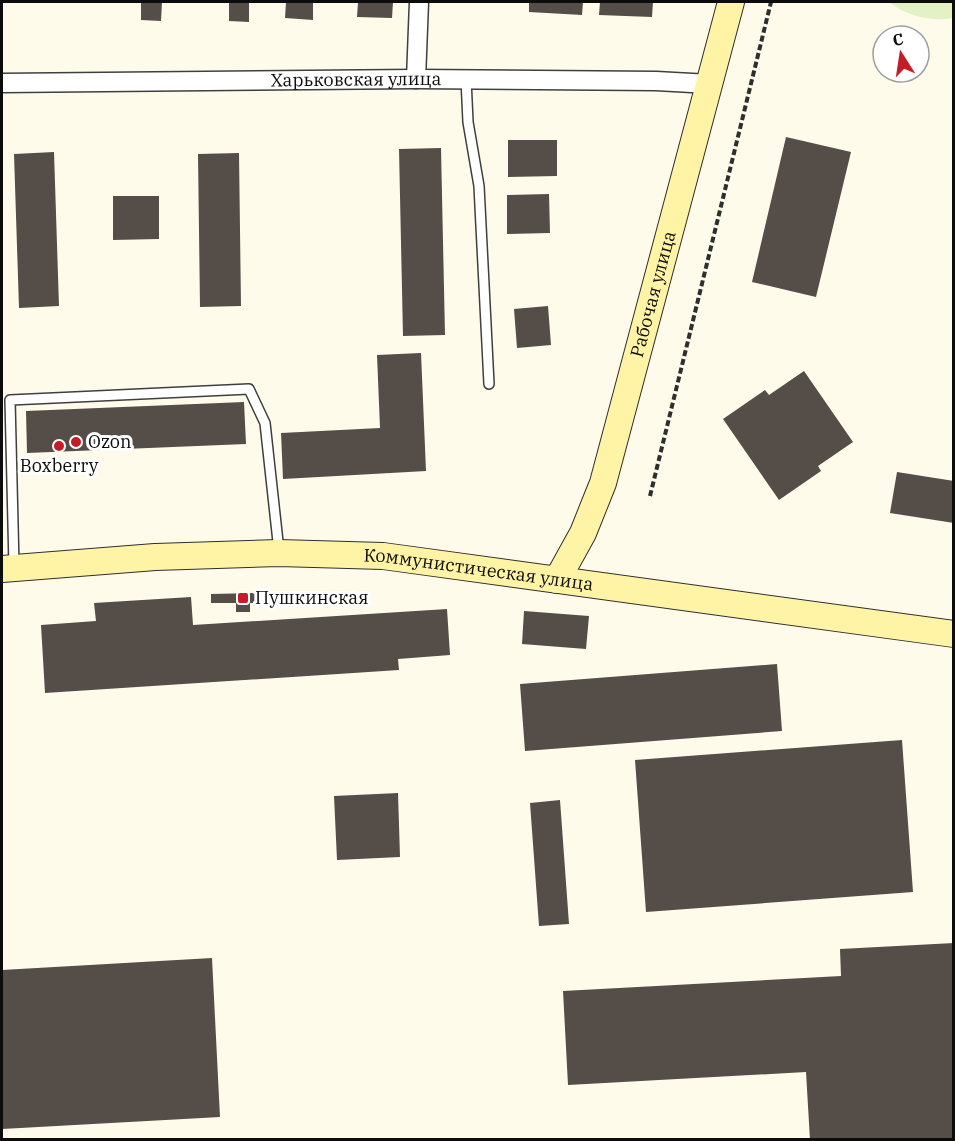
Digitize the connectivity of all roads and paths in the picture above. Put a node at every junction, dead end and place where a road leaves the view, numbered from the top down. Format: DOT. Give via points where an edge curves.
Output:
graph roads {
  1 [pos="419,2"];
  2 [pos="731,2"];
  3 [pos="771,2"];
  4 [pos="416,79"];
  5 [pos="466,79"];
  6 [pos="2,83"];
  7 [pos="710,84"];
  8 [pos="489,384"];
  9 [pos="650,496"];
  10 [pos="279,553"];
  11 [pos="8,569"];
  12 [pos="557,580"];
  13 [pos="954,634"];
  1 -- 4 [label="street"];
  2 -- 7 [label="street, Рабочая улица"];
  3 -- 9 [label="path"];
  4 -- 5 [label="street, Харьковская улица"];
  4 -- 6 [label="street, Харьковская улица"];
  5 -- 7 [label="street, Харьковская улица"];
  5 -- 8 [label="lane" via="468,122 479,186"];
  7 -- 12 [label="street, Рабочая улица" via="603,483 583,533"];
  10 -- 11 [label="street, Коммунистическая улица" via="154,557"];
  10 -- 11 [label="lane" via="265,423 249,388 9,400"];
  10 -- 12 [label="street, Коммунистическая улица" via="383,556"];
  12 -- 13 [label="street, Коммунистическая улица"];
}
